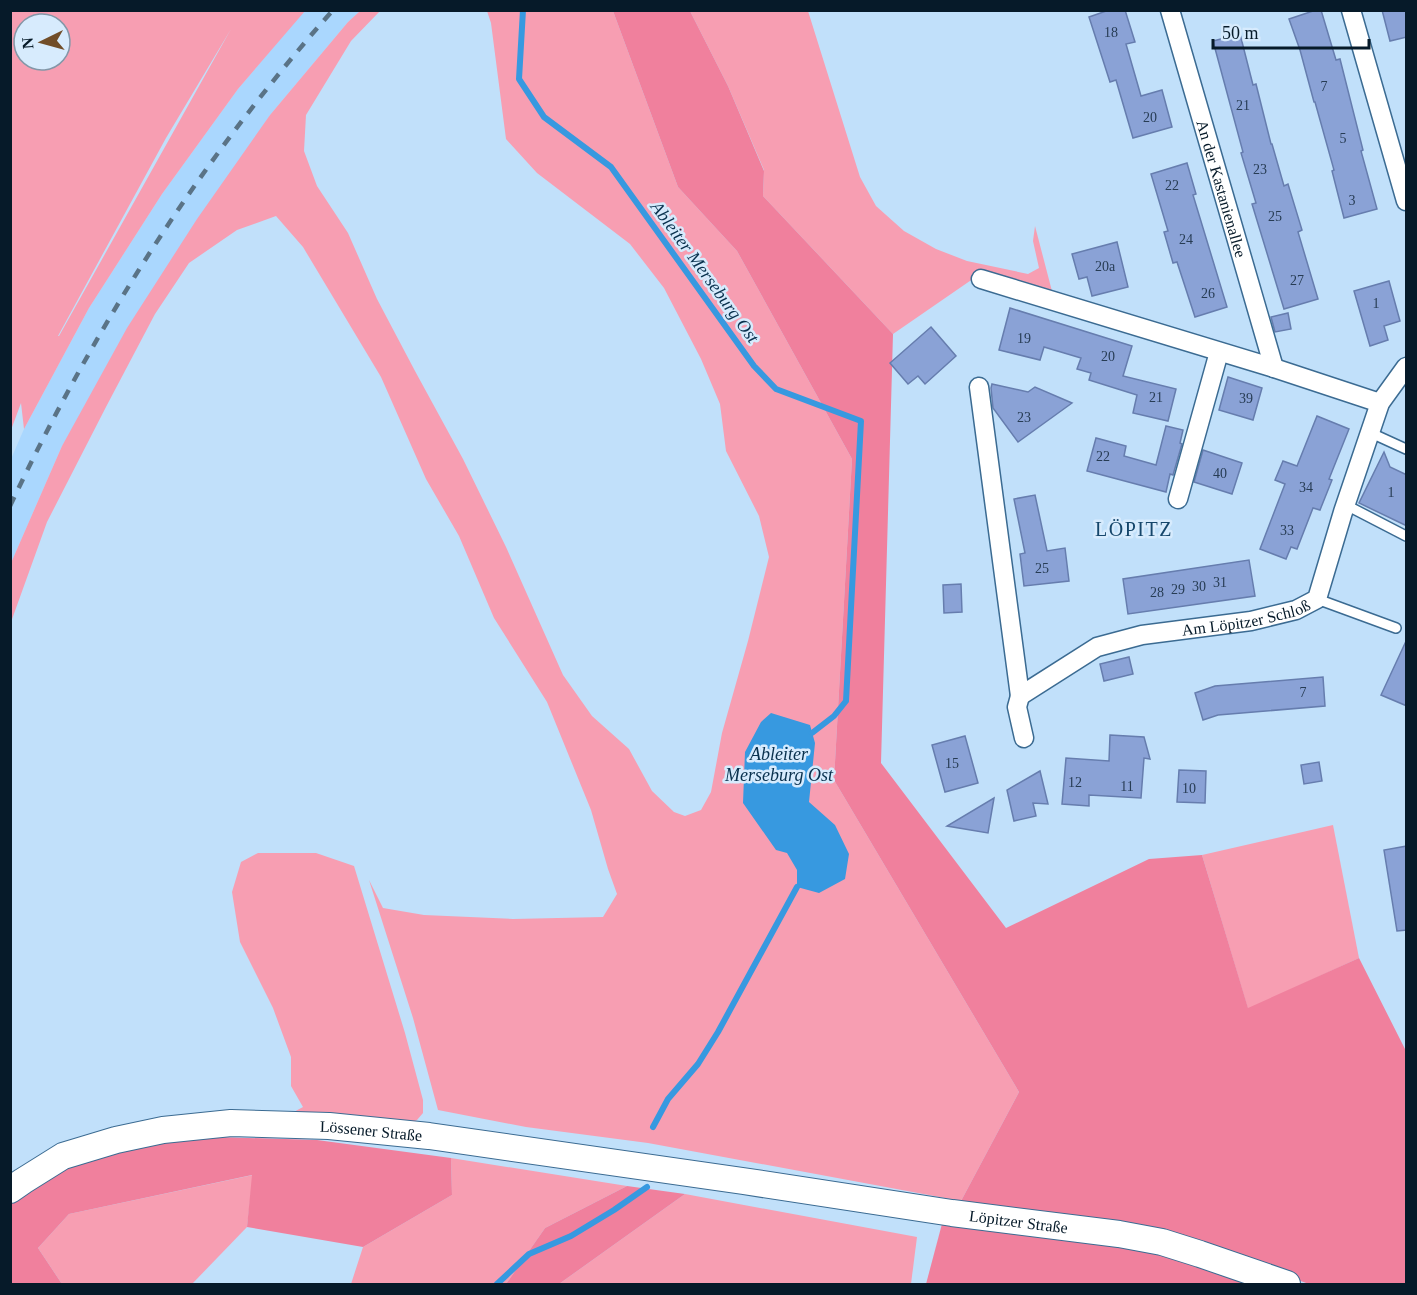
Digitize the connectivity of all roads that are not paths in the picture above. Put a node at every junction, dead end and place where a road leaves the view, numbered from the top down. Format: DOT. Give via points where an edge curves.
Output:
graph roads {
  1 [pos="1170,10"];
  2 [pos="1351,10"];
  3 [pos="1407,201"];
  4 [pos="981,279"];
  5 [pos="1219,352"];
  6 [pos="1407,367"];
  7 [pos="1274,368"];
  8 [pos="979,387"];
  9 [pos="1380,403"];
  10 [pos="1371,433"];
  11 [pos="1407,449"];
  12 [pos="1178,500"];
  13 [pos="1346,505"];
  14 [pos="1407,536"];
  15 [pos="1317,599"];
  16 [pos="1396,628"];
  17 [pos="1020,696"];
  18 [pos="1024,738"];
  19 [pos="743,1181"];
  20 [pos="10,1190"];
  21 [pos="1287,1284"];
  1 -- 7 [label="street, An der Kastanienallee"];
  2 -- 3 [label="street"];
  4 -- 5 [label="street"];
  5 -- 7 [label="street"];
  5 -- 12 [label="street"];
  6 -- 9 [label="street, Am Löpitzer Schloß"];
  7 -- 9 [label="street"];
  8 -- 17 [label="street"];
  9 -- 10 [label="street, Am Löpitzer Schloß"];
  10 -- 11 [label="lane"];
  10 -- 13 [label="street, Am Löpitzer Schloß"];
  13 -- 14 [label="lane"];
  13 -- 15 [label="street, Am Löpitzer Schloß"];
  15 -- 16 [label="lane"];
  15 -- 17 [label="street, Am Löpitzer Schloß" via="1296,610 1251,621 1142,635 1097,647"];
  17 -- 18 [label="street" via="1017,707"];
  19 -- 20 [label="street, Lössener Straße" via="429,1136 329,1126 231,1123 163,1130 63,1156"];
  19 -- 21 [label="street, Löpitzer Straße" via="1162,1242"];
}
